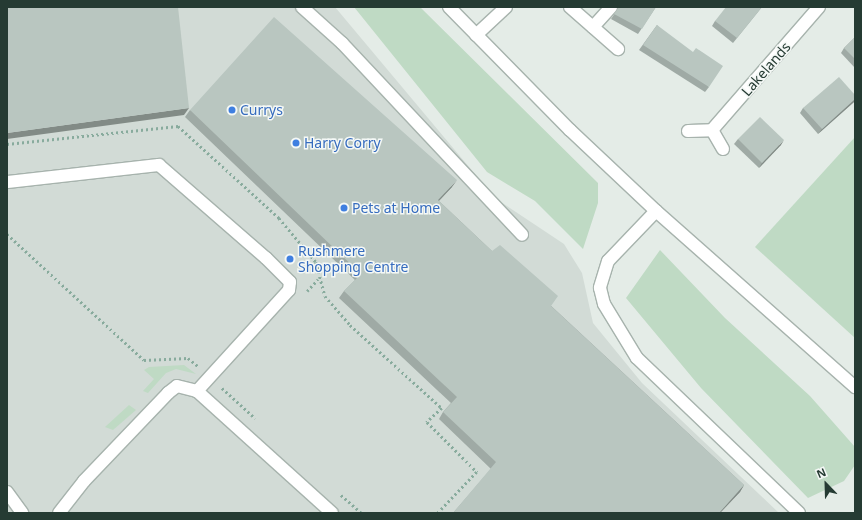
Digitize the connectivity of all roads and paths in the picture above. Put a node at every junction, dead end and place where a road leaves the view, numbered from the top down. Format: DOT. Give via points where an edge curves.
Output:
graph roads {
  1 [pos="302,7"];
  2 [pos="449,7"];
  3 [pos="506,7"];
  4 [pos="570,7"];
  5 [pos="611,7"];
  6 [pos="819,7"];
  7 [pos="593,27"];
  8 [pos="476,35"];
  9 [pos="618,49"];
  10 [pos="712,130"];
  11 [pos="688,131"];
  12 [pos="723,149"];
  13 [pos="7,182"];
  14 [pos="656,211"];
  15 [pos="522,235"];
  16 [pos="855,387"];
  17 [pos="197,391"];
  18 [pos="7,492"];
  19 [pos="22,513"];
  20 [pos="60,513"];
  21 [pos="332,513"];
  22 [pos="799,513"];
  1 -- 15 [label="street" via="342,43"];
  2 -- 8 [label="street"];
  3 -- 8 [label="street"];
  4 -- 7 [label="street"];
  5 -- 7 [label="street"];
  6 -- 10 [label="street, Lakelands"];
  7 -- 9 [label="street"];
  8 -- 14 [label="street"];
  10 -- 11 [label="street"];
  10 -- 12 [label="street"];
  13 -- 17 [label="street" via="159,165 229,223 290,282 289,290 268,316"];
  14 -- 16 [label="street"];
  14 -- 22 [label="street" via="608,261 600,288 604,304 637,358"];
  17 -- 20 [label="street" via="177,386 168,393 84,482"];
  17 -- 21 [label="street"];
  18 -- 19 [label="street"];
}
